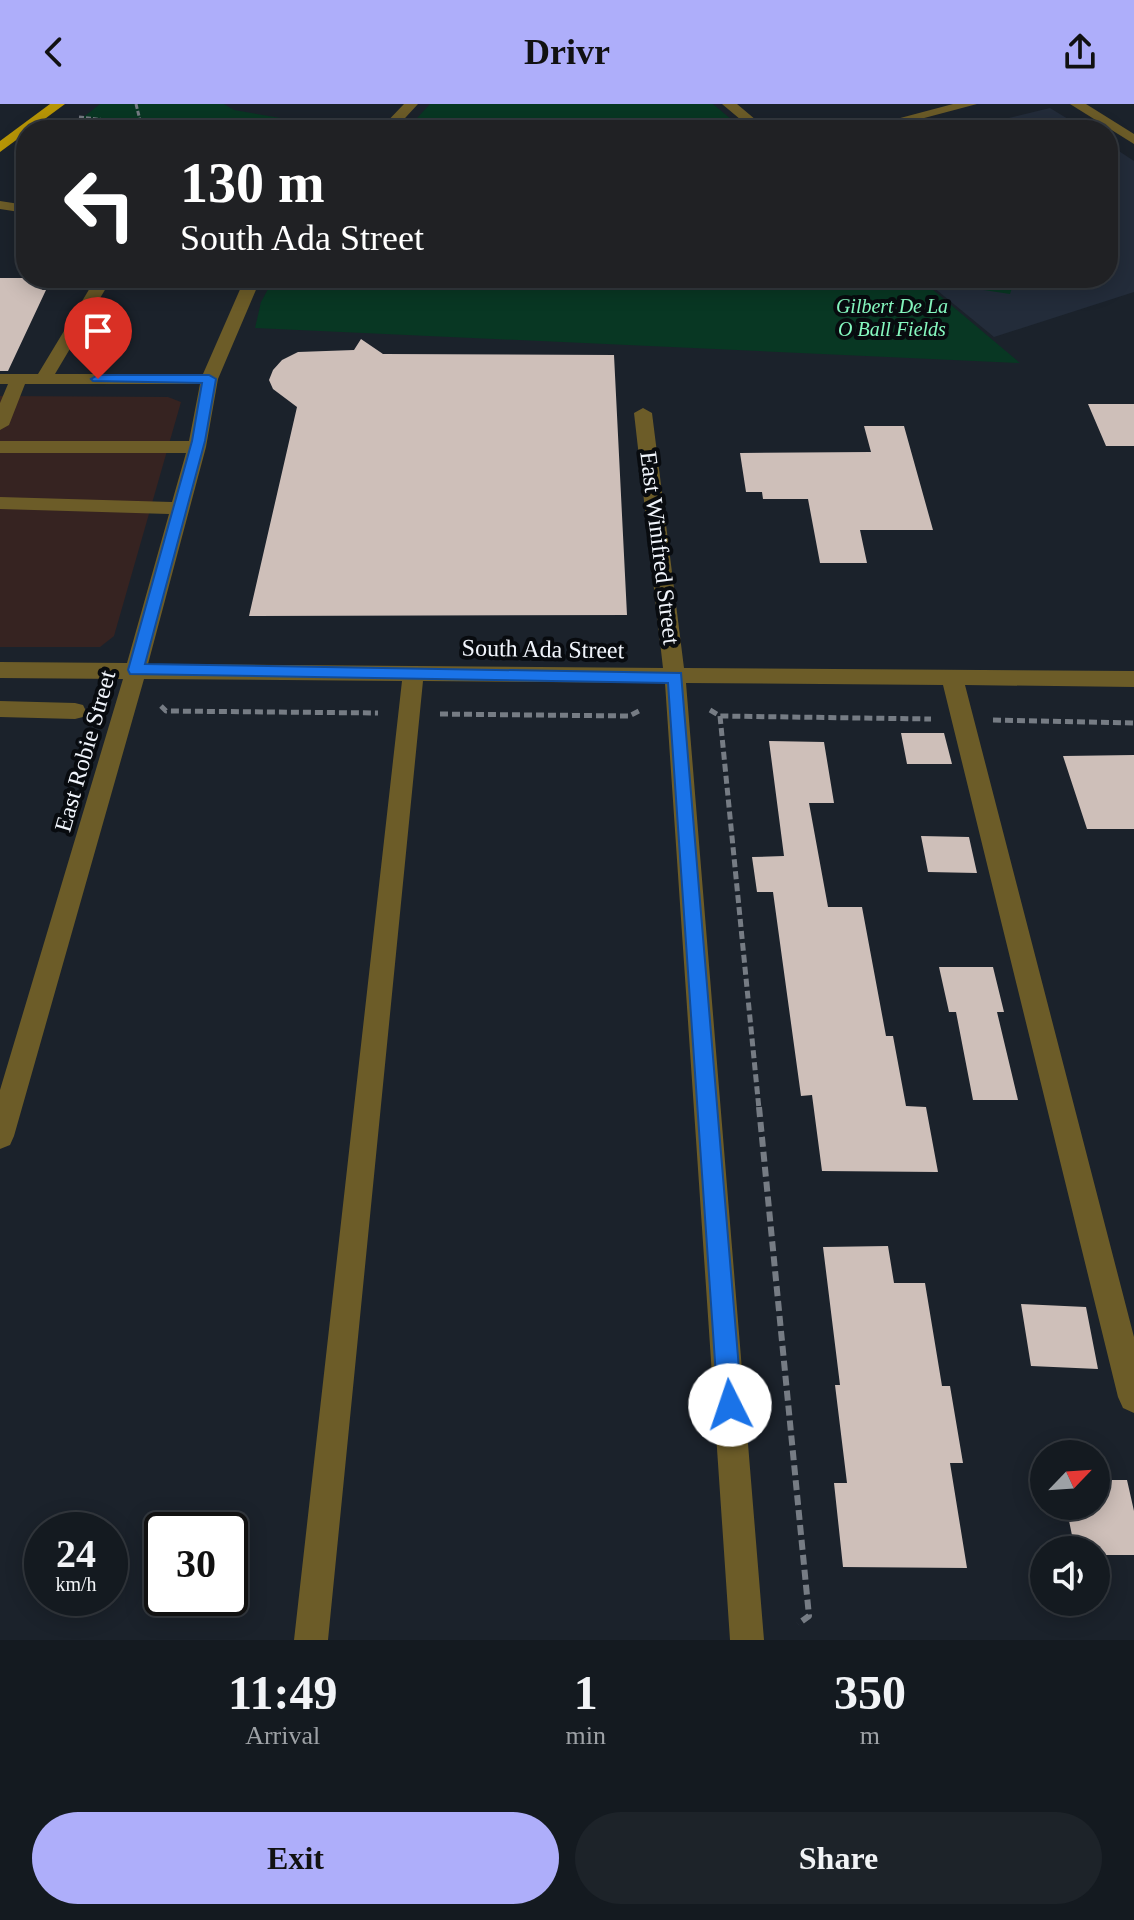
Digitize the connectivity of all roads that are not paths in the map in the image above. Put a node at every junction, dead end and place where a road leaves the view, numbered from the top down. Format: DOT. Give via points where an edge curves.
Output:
graph roads {
  1 [pos="58,104"];
  2 [pos="411,104"];
  3 [pos="729,104"];
  4 [pos="970,104"];
  5 [pos="1077,104"];
  6 [pos="37,120"];
  7 [pos="396,120"];
  8 [pos="749,120"];
  9 [pos="904,120"];
  10 [pos="1102,120"];
  11 [pos="16,136"];
  12 [pos="0,148"];
  13 [pos="99,288"];
  14 [pos="249,288"];
  15 [pos="19,378"];
  16 [pos="0,379"];
  17 [pos="44,379"];
  18 [pos="209,379"];
  19 [pos="643,413"];
  20 [pos="0,425"];
  21 [pos="0,447"];
  22 [pos="197,447"];
  23 [pos="0,503"];
  24 [pos="180,508"];
  25 [pos="0,670"];
  26 [pos="136,670"];
  27 [pos="413,673"];
  28 [pos="675,677"];
  29 [pos="952,677"];
  30 [pos="1134,679"];
  31 [pos="0,709"];
  32 [pos="75,711"];
  33 [pos="0,1136"];
  34 [pos="1134,1397"];
  35 [pos="311,1640"];
  36 [pos="747,1640"];
  1 -- 6 [label="main road"];
  2 -- 7 [label="street"];
  3 -- 8 [label="street"];
  4 -- 9 [label="street"];
  5 -- 10 [label="street"];
  11 -- 12 [label="main road"];
  13 -- 17 [label="street"];
  14 -- 18 [label="street, East Robie Street"];
  15 -- 16 [label="street"];
  15 -- 17 [label="street"];
  15 -- 20 [label="street"];
  17 -- 18 [label="street"];
  18 -- 22 [label="street, East Robie Street"];
  19 -- 28 [label="street, East Winifred Street"];
  21 -- 22 [label="street"];
  22 -- 24 [label="street, East Robie Street"];
  23 -- 24 [label="street"];
  24 -- 26 [label="street, East Robie Street"];
  25 -- 26 [label="street, South Ada Street"];
  26 -- 27 [label="street, South Ada Street"];
  26 -- 33 [label="street, East Robie Street"];
  27 -- 28 [label="street, South Ada Street"];
  27 -- 35 [label="street"];
  28 -- 29 [label="street, South Ada Street"];
  28 -- 36 [label="street, East Winifred Street"];
  29 -- 30 [label="street, South Ada Street"];
  29 -- 34 [label="street"];
  31 -- 32 [label="street"];
}
